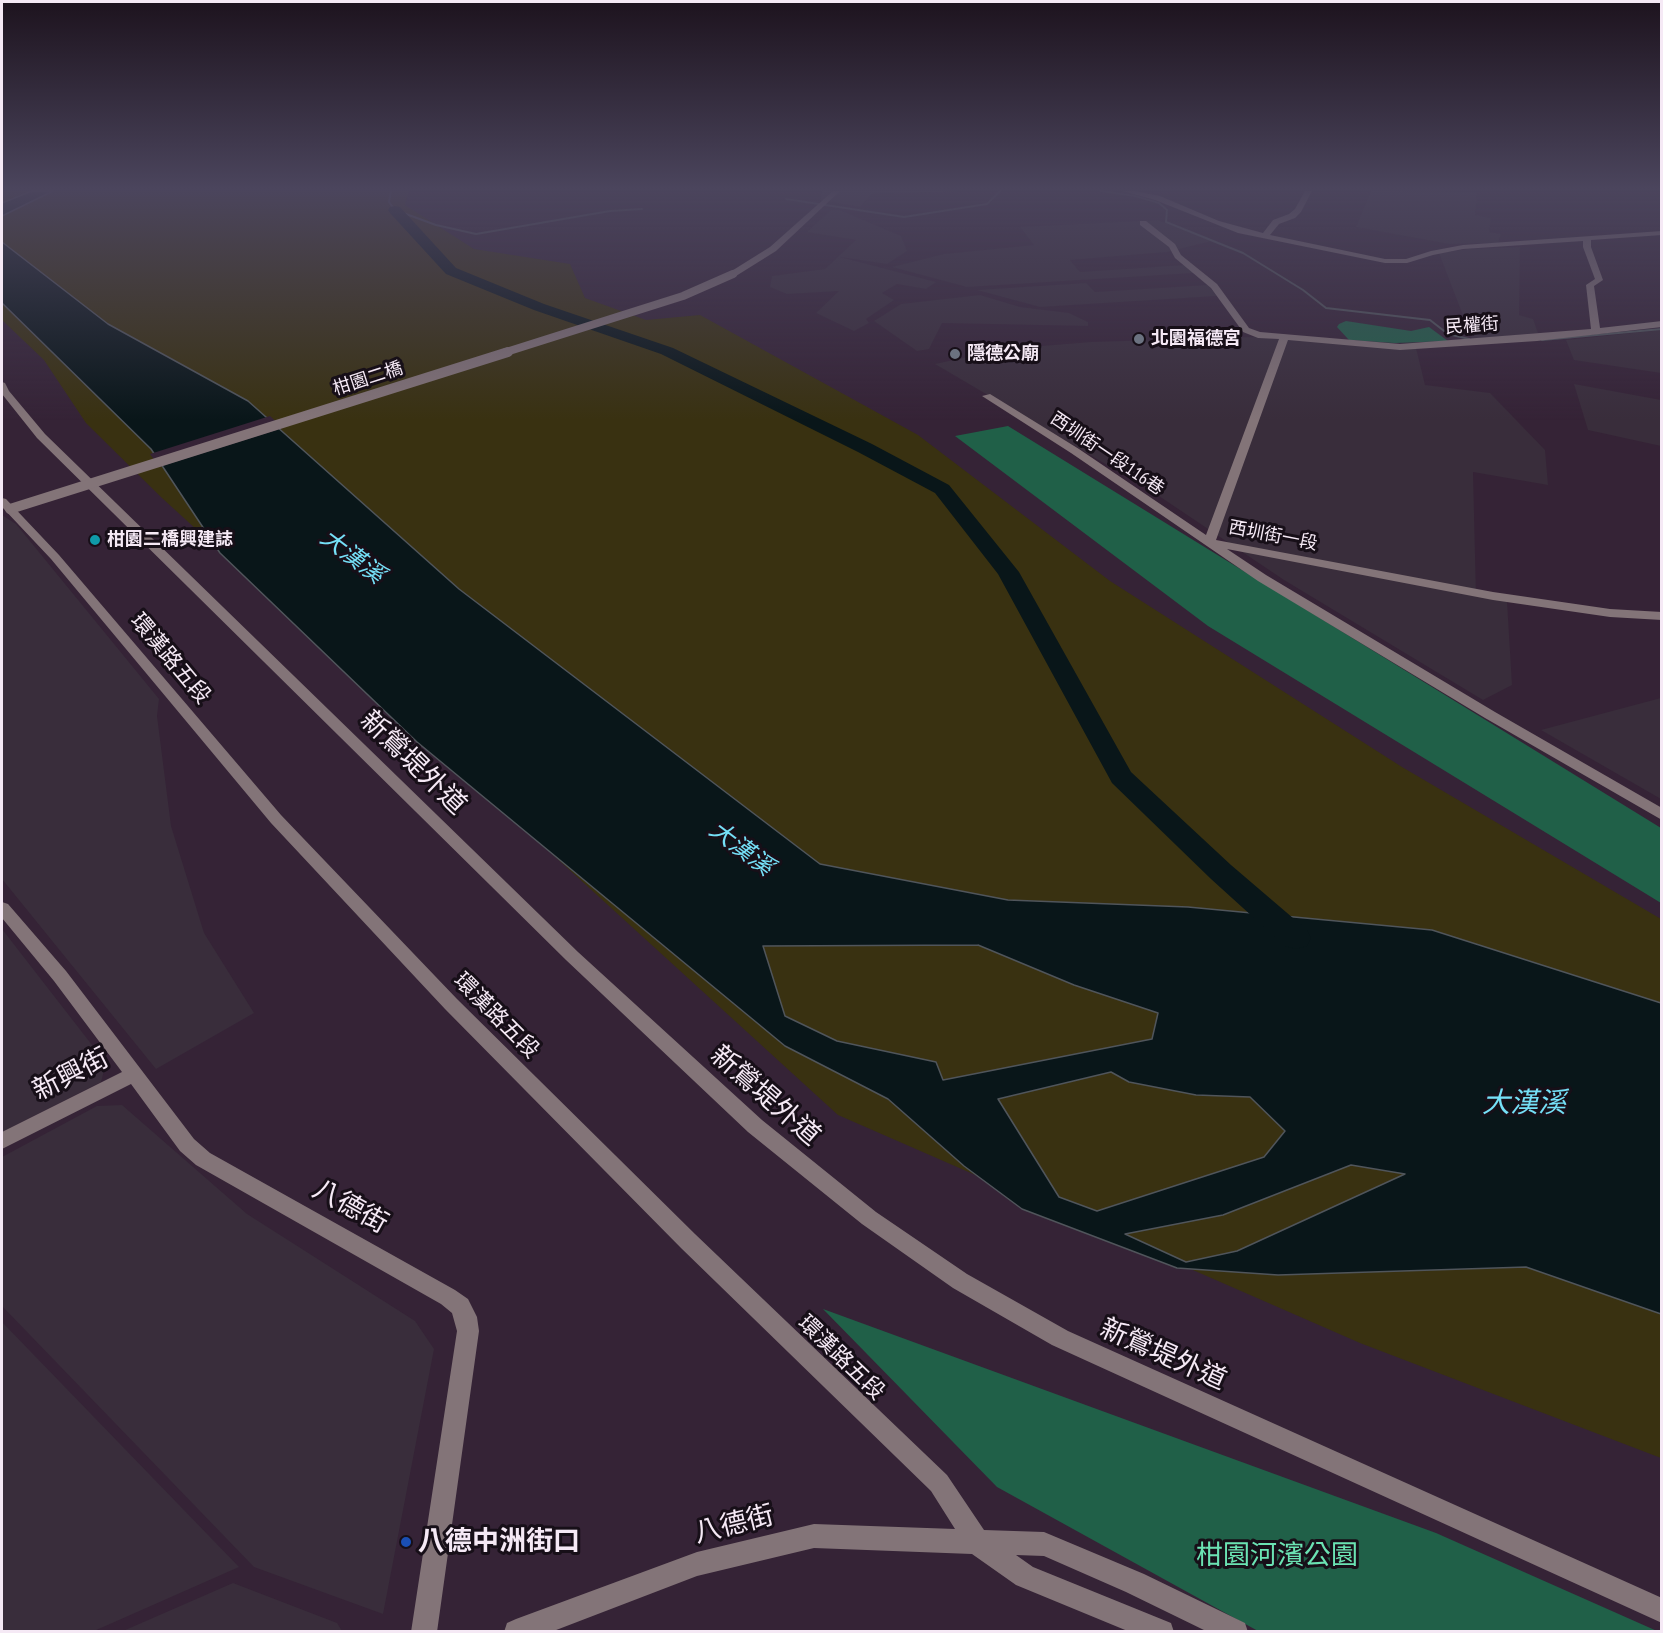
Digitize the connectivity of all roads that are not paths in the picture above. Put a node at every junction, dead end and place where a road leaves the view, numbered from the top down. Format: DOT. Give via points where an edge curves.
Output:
graph roads {
  1 [pos="736,267"];
  2 [pos="738,267"];
  3 [pos="1191,267"];
  4 [pos="1594,267"];
  5 [pos="729,272"];
  6 [pos="1662,324"];
  7 [pos="1596,331"];
  8 [pos="1284,339"];
  9 [pos="2,385"];
  10 [pos="987,396"];
  11 [pos="4,507"];
  12 [pos="1209,542"];
  13 [pos="1662,616"];
  14 [pos="1662,815"];
  15 [pos="2,908"];
  16 [pos="134,1074"];
  17 [pos="2,1142"];
  18 [pos="978,1543"];
  19 [pos="1662,1611"];
  20 [pos="424,1632"];
  21 [pos="516,1632"];
  22 [pos="1162,1632"];
  23 [pos="1236,1632"];
  1 -- 5 [label="street"];
  2 -- 5 [label="street"];
  3 -- 8 [label="street" via="1214,286 1246,330"];
  4 -- 7 [label="street" via="1599,280 1590,285"];
  5 -- 11 [label="street, 柑園二橋, bridge" via="683,296"];
  6 -- 7 [label="street, 民權街"];
  7 -- 8 [label="street, 民權街" via="1400,347"];
  8 -- 12 [label="street, 西圳街一段"];
  9 -- 19 [label="street, 新鶯堤外道" via="41,436 572,956 755,1126 869,1218 960,1281 1060,1338"];
  10 -- 12 [label="street, 西圳街一段116巷"];
  11 -- 18 [label="street, 環漢路五段" via="55,557 276,819 452,1004 671,1224 939,1483"];
  12 -- 13 [label="street, 西圳街一段" via="1492,596 1610,613"];
  12 -- 14 [label="street, 西圳街一段116巷" via="1262,578"];
  15 -- 16 [label="street, 八德街" via="60,976"];
  16 -- 17 [label="street, 新興街"];
  16 -- 20 [label="street, 八德街" via="203,1159 448,1297 466,1317 468,1331"];
  18 -- 21 [label="street, 八德街" via="814,1536 697,1564"];
  18 -- 22 [label="street" via="1025,1576"];
  18 -- 23 [label="street, 八德街" via="1044,1544 1135,1582"];
}
